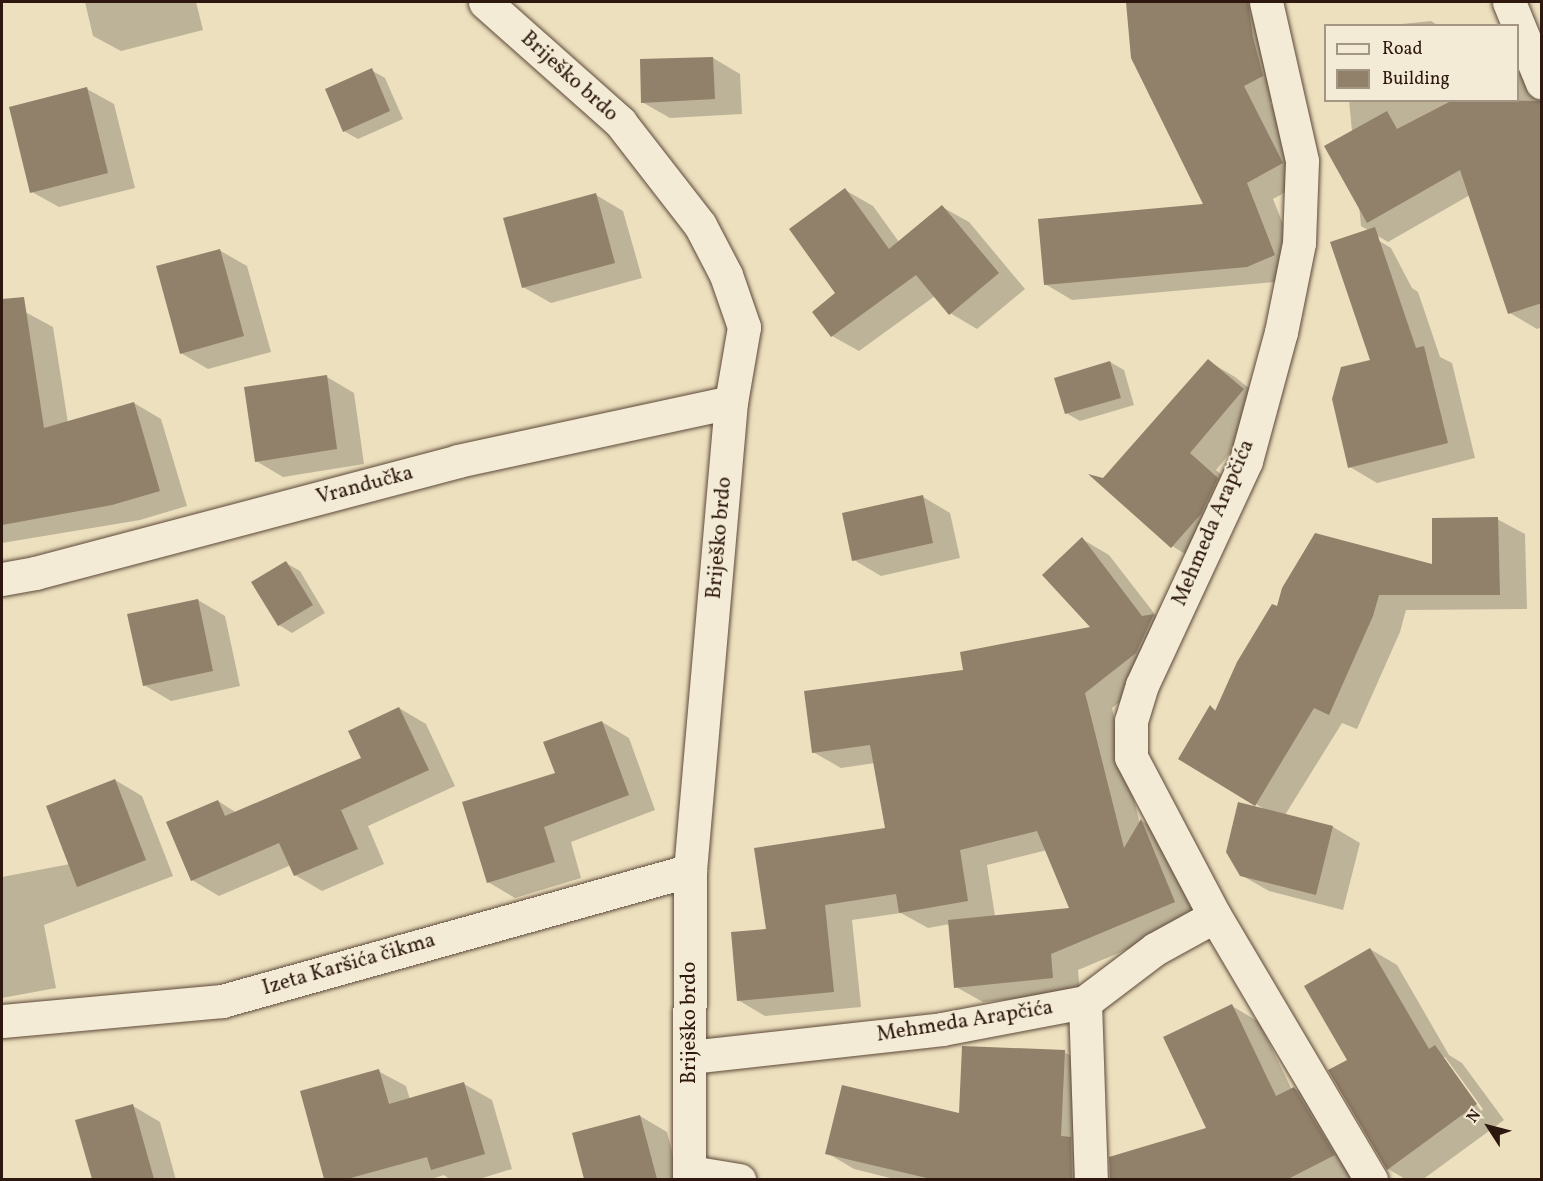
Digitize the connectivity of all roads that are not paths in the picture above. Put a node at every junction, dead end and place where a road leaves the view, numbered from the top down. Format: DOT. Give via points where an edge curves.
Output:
graph roads {
  1 [pos="485,2"];
  2 [pos="1266,2"];
  3 [pos="1509,2"];
  4 [pos="1518,24"];
  5 [pos="1519,27"];
  6 [pos="1542,83"];
  7 [pos="731,402"];
  8 [pos="2,579"];
  9 [pos="690,870"];
  10 [pos="1215,916"];
  11 [pos="1085,1002"];
  12 [pos="2,1021"];
  13 [pos="690,1057"];
  14 [pos="690,1175"];
  15 [pos="739,1179"];
  16 [pos="1091,1179"];
  17 [pos="1371,1179"];
  1 -- 7 [label="street, Briješko brdo" via="620,122 700,225 726,275 744,327"];
  2 -- 10 [label="street, Mehmeda Arapčića" via="1302,160 1299,243 1281,332 1245,460 1142,686 1131,721 1131,757"];
  3 -- 4 [label="street"];
  5 -- 6 [label="street"];
  7 -- 8 [label="street, Vrandučka" via="458,461"];
  7 -- 9 [label="street, Briješko brdo"];
  9 -- 12 [label="street, Izeta Karšića čikma" via="222,1001"];
  9 -- 13 [label="street, Briješko brdo"];
  10 -- 11 [label="street, Mehmeda Arapčića" via="1155,949"];
  10 -- 17 [label="street, Mehmeda Arapčića"];
  11 -- 13 [label="street, Mehmeda Arapčića" via="942,1029"];
  11 -- 16 [label="street"];
  13 -- 14 [label="street, Briješko brdo"];
  14 -- 15 [label="street, Briješko brdo"];
}
